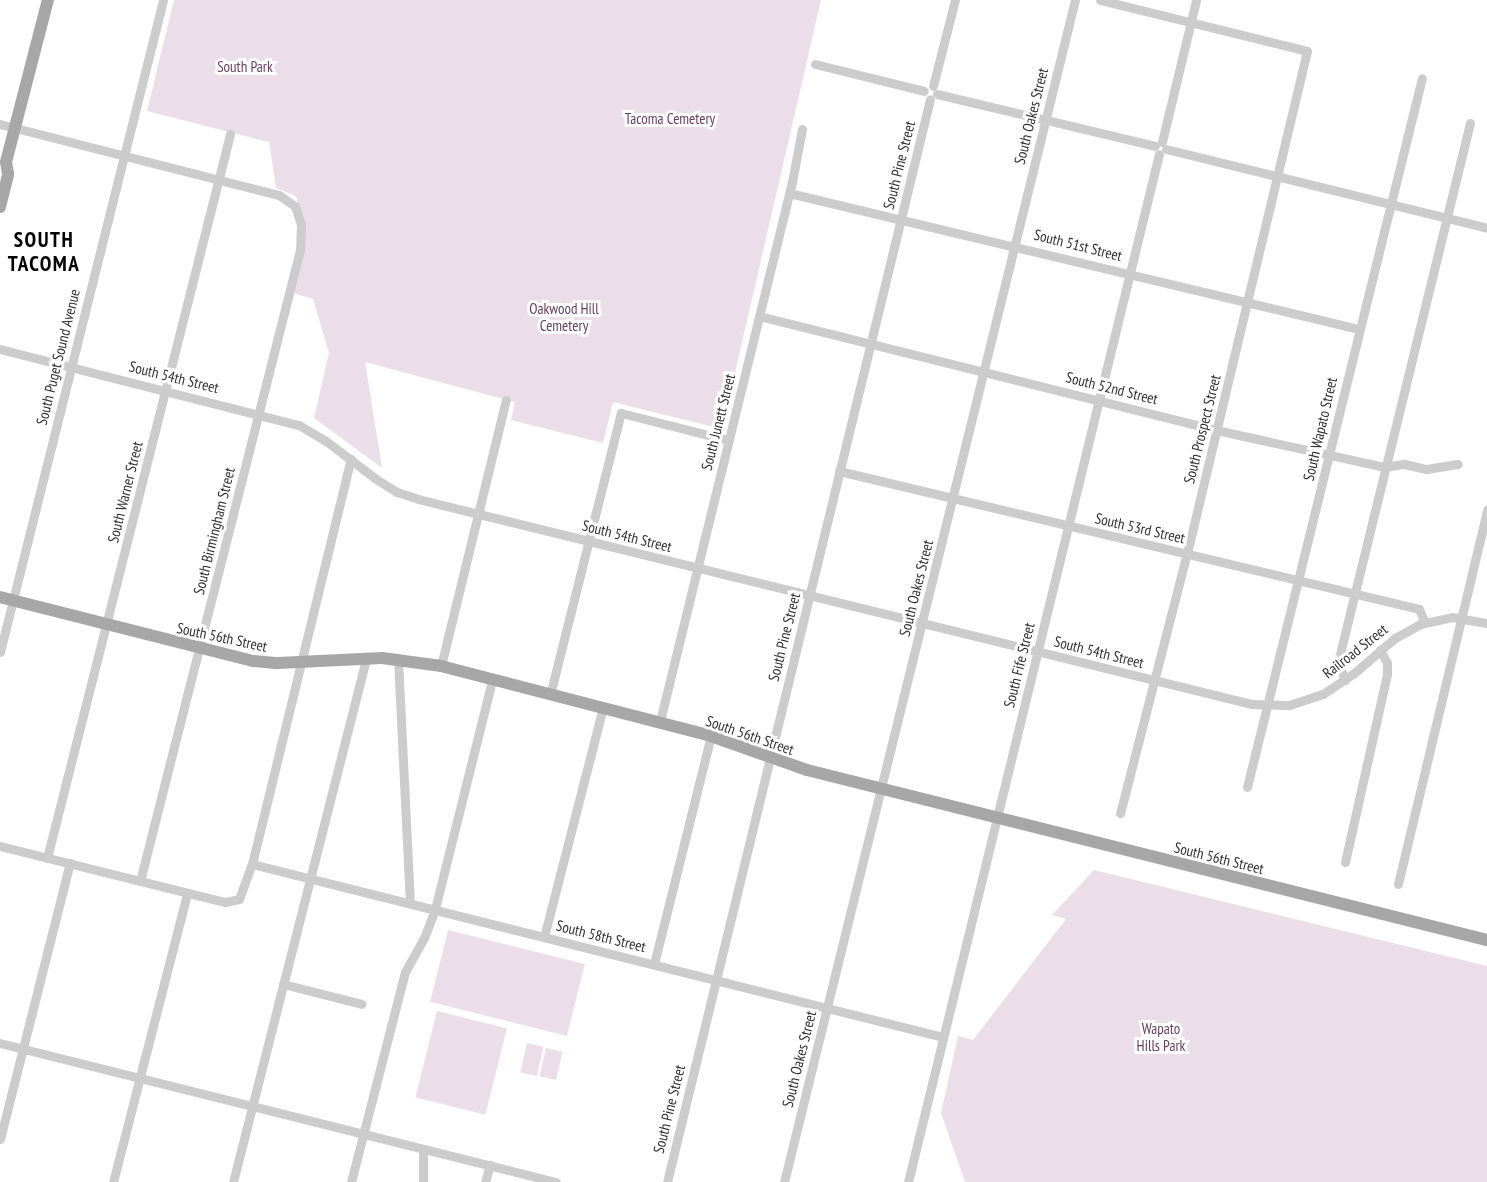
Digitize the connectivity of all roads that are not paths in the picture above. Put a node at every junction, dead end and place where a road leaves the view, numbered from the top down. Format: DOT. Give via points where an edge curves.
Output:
graph roads {
  1 [pos="48,0"];
  2 [pos="163,0"];
  3 [pos="955,0"];
  4 [pos="1074,0"];
  5 [pos="1100,0"];
  6 [pos="1196,0"];
  7 [pos="1191,22"];
  8 [pos="815,64"];
  9 [pos="1422,78"];
  10 [pos="931,93"];
  11 [pos="1045,120"];
  12 [pos="1470,123"];
  13 [pos="0,124"];
  14 [pos="15,128"];
  15 [pos="802,129"];
  16 [pos="231,134"];
  17 [pos="1161,148"];
  18 [pos="124,155"];
  19 [pos="3,166"];
  20 [pos="1277,177"];
  21 [pos="219,180"];
  22 [pos="789,193"];
  23 [pos="1390,204"];
  24 [pos="0,207"];
  25 [pos="1446,218"];
  26 [pos="901,219"];
  27 [pos="1487,228"];
  28 [pos="1015,246"];
  29 [pos="1130,273"];
  30 [pos="1248,304"];
  31 [pos="759,316"];
  32 [pos="1359,329"];
  33 [pos="870,345"];
  34 [pos="0,349"];
  35 [pos="71,367"];
  36 [pos="983,372"];
  37 [pos="166,390"];
  38 [pos="506,400"];
  39 [pos="1099,400"];
  40 [pos="259,413"];
  41 [pos="1216,430"];
  42 [pos="728,440"];
  43 [pos="1330,455"];
  44 [pos="351,459"];
  45 [pos="1458,464"];
  46 [pos="1384,467"];
  47 [pos="839,471"];
  48 [pos="953,498"];
  49 [pos="1487,509"];
  50 [pos="477,514"];
  51 [pos="1068,526"];
  52 [pos="588,542"];
  53 [pos="1185,554"];
  54 [pos="697,569"];
  55 [pos="1299,582"];
  56 [pos="1354,595"];
  57 [pos="0,597"];
  58 [pos="809,597"];
  59 [pos="13,600"];
  60 [pos="1460,617"];
  61 [pos="1487,622"];
  62 [pos="1425,623"];
  63 [pos="922,624"];
  64 [pos="106,626"];
  65 [pos="200,648"];
  66 [pos="1380,650"];
  67 [pos="0,652"];
  68 [pos="1037,652"];
  69 [pos="366,659"];
  70 [pos="398,659"];
  71 [pos="300,663"];
  72 [pos="441,666"];
  73 [pos="1345,680"];
  74 [pos="492,681"];
  75 [pos="1154,681"];
  76 [pos="550,695"];
  77 [pos="1267,706"];
  78 [pos="603,708"];
  79 [pos="660,722"];
  80 [pos="711,736"];
  81 [pos="770,758"];
  82 [pos="1247,787"];
  83 [pos="882,788"];
  84 [pos="1120,813"];
  85 [pos="997,818"];
  86 [pos="0,846"];
  87 [pos="47,858"];
  88 [pos="1345,862"];
  89 [pos="70,863"];
  90 [pos="252,864"];
  91 [pos="310,878"];
  92 [pos="140,881"];
  93 [pos="1398,884"];
  94 [pos="187,893"];
  95 [pos="410,903"];
  96 [pos="435,909"];
  97 [pos="544,937"];
  98 [pos="1487,940"];
  99 [pos="654,964"];
  100 [pos="716,980"];
  101 [pos="283,984"];
  102 [pos="362,1004"];
  103 [pos="827,1008"];
  104 [pos="943,1036"];
  105 [pos="0,1043"];
  106 [pos="23,1048"];
  107 [pos="140,1078"];
  108 [pos="252,1106"];
  109 [pos="363,1134"];
  110 [pos="0,1139"];
  111 [pos="423,1149"];
  112 [pos="490,1165"];
  113 [pos="113,1182"];
  114 [pos="233,1182"];
  115 [pos="351,1182"];
  116 [pos="423,1182"];
  117 [pos="485,1182"];
  118 [pos="556,1182"];
  119 [pos="667,1182"];
  120 [pos="784,1182"];
  121 [pos="908,1182"];
  1 -- 14 [label="main road"];
  2 -- 18 [label="street, South Puget Sound Avenue"];
  3 -- 10 [label="street, South Pine Street"];
  4 -- 11 [label="street, South Oakes Street"];
  5 -- 7 [label="street"];
  6 -- 7 [label="street, South Fife Street"];
  7 -- 17 [label="street, South Fife Street"];
  7 -- 20 [label="street, South Prospect Street" via="1307,51"];
  8 -- 10 [label="street"];
  9 -- 23 [label="street, South Wapato Street"];
  10 -- 11 [label="street"];
  10 -- 26 [label="street, South Pine Street"];
  11 -- 17 [label="street"];
  11 -- 28 [label="street, South Oakes Street"];
  12 -- 25 [label="street"];
  13 -- 14 [label="street"];
  14 -- 18 [label="street"];
  14 -- 19 [label="main road"];
  15 -- 22 [label="street, South Junett Street"];
  16 -- 21 [label="street, South Warner Street"];
  17 -- 20 [label="street"];
  17 -- 29 [label="street, South Fife Street"];
  18 -- 21 [label="street"];
  18 -- 35 [label="street, South Puget Sound Avenue"];
  19 -- 24 [label="main road" via="8,174"];
  20 -- 23 [label="street"];
  20 -- 30 [label="street, South Prospect Street"];
  21 -- 37 [label="street, South Warner Street"];
  21 -- 40 [label="street, South Birmingham Street" via="279,195 291,202 297,211 302,237"];
  22 -- 26 [label="street, South 51st Street"];
  22 -- 31 [label="street, South Junett Street"];
  23 -- 25 [label="street"];
  23 -- 32 [label="street, South Wapato Street"];
  25 -- 27 [label="street"];
  25 -- 46 [label="street"];
  26 -- 28 [label="street, South 51st Street"];
  26 -- 33 [label="street, South Pine Street"];
  28 -- 29 [label="street, South 51st Street"];
  28 -- 36 [label="street, South Oakes Street"];
  29 -- 30 [label="street, South 51st Street"];
  29 -- 39 [label="street, South Fife Street"];
  30 -- 32 [label="street, South 51st Street"];
  30 -- 41 [label="street, South Prospect Street"];
  31 -- 33 [label="street, South 52nd Street"];
  31 -- 42 [label="street, South Junett Street"];
  32 -- 43 [label="street, South Wapato Street"];
  33 -- 36 [label="street, South 52nd Street"];
  33 -- 47 [label="street, South Pine Street"];
  34 -- 35 [label="street, South 54th Street"];
  35 -- 37 [label="street, South 54th Street"];
  35 -- 59 [label="street, South Puget Sound Avenue"];
  36 -- 39 [label="street, South 52nd Street"];
  36 -- 48 [label="street, South Oakes Street"];
  37 -- 40 [label="street, South 54th Street"];
  37 -- 64 [label="street, South Warner Street"];
  38 -- 50 [label="street"];
  39 -- 41 [label="street, South 52nd Street"];
  39 -- 51 [label="street, South Fife Street"];
  40 -- 44 [label="street, South 54th Street" via="306,428"];
  40 -- 65 [label="street, South Birmingham Street"];
  41 -- 43 [label="street, South 52nd Street"];
  41 -- 53 [label="street, South Prospect Street"];
  42 -- 52 [label="street" via="621,413"];
  42 -- 54 [label="street, South Junett Street"];
  43 -- 46 [label="street, South 52nd Street"];
  43 -- 55 [label="street, South Wapato Street"];
  44 -- 50 [label="street, South 54th Street" via="397,492"];
  44 -- 71 [label="street"];
  45 -- 46 [label="street, South 52nd Street" via="1426,469 1404,464"];
  46 -- 56 [label="street"];
  47 -- 48 [label="street, South 53rd Street"];
  47 -- 58 [label="street, South Pine Street"];
  48 -- 51 [label="street, South 53rd Street"];
  48 -- 63 [label="street, South Oakes Street"];
  49 -- 60 [label="street"];
  50 -- 52 [label="street, South 54th Street"];
  50 -- 72 [label="street"];
  51 -- 53 [label="street, South 53rd Street"];
  51 -- 68 [label="street, South Fife Street"];
  52 -- 54 [label="street, South 54th Street"];
  52 -- 76 [label="street"];
  53 -- 55 [label="street, South 53rd Street"];
  53 -- 75 [label="street, South Prospect Street"];
  54 -- 58 [label="street, South 54th Street"];
  54 -- 79 [label="street, South Junett Street"];
  55 -- 56 [label="street, South 53rd Street"];
  55 -- 77 [label="street, South Wapato Street"];
  56 -- 62 [label="street, South 53rd Street" via="1419,609"];
  56 -- 73 [label="street" via="1338,662"];
  57 -- 59 [label="main road, South 56th Street"];
  58 -- 63 [label="street, South 54th Street"];
  58 -- 81 [label="street, South Pine Street"];
  59 -- 64 [label="main road, South 56th Street"];
  59 -- 67 [label="street, South Puget Sound Avenue"];
  60 -- 61 [label="street"];
  60 -- 62 [label="street, Railroad Street"];
  60 -- 93 [label="street"];
  62 -- 66 [label="street, Railroad Street" via="1405,631"];
  63 -- 68 [label="street, South 54th Street"];
  63 -- 83 [label="street, South Oakes Street"];
  64 -- 65 [label="main road, South 56th Street"];
  64 -- 87 [label="street, South Warner Street"];
  65 -- 71 [label="main road, South 56th Street" via="266,663"];
  65 -- 92 [label="street, South Birmingham Street"];
  66 -- 73 [label="street, Railroad Street"];
  66 -- 88 [label="street" via="1388,665 1387,674"];
  68 -- 75 [label="street, South 54th Street"];
  68 -- 85 [label="street, South Fife Street"];
  69 -- 70 [label="main road, South 56th Street"];
  69 -- 71 [label="main road, South 56th Street"];
  69 -- 91 [label="street"];
  70 -- 72 [label="main road, South 56th Street"];
  70 -- 95 [label="street"];
  71 -- 90 [label="street"];
  72 -- 74 [label="main road, South 56th Street"];
  73 -- 77 [label="street, Railroad Street" via="1313,698"];
  74 -- 76 [label="main road, South 56th Street"];
  74 -- 96 [label="street"];
  75 -- 77 [label="street, South 54th Street"];
  75 -- 84 [label="street, South Prospect Street"];
  76 -- 78 [label="main road, South 56th Street"];
  77 -- 82 [label="street, South Wapato Street"];
  78 -- 79 [label="main road, South 56th Street"];
  78 -- 97 [label="street"];
  79 -- 80 [label="main road, South 56th Street"];
  80 -- 81 [label="main road, South 56th Street"];
  80 -- 99 [label="street"];
  81 -- 83 [label="main road, South 56th Street"];
  81 -- 100 [label="street, South Pine Street"];
  83 -- 85 [label="main road, South 56th Street"];
  83 -- 103 [label="street, South Oakes Street"];
  85 -- 98 [label="main road, South 56th Street"];
  85 -- 104 [label="street, South Fife Street"];
  86 -- 87 [label="street"];
  87 -- 89 [label="street"];
  89 -- 92 [label="street"];
  89 -- 106 [label="street"];
  90 -- 91 [label="street, South 58th Street"];
  90 -- 94 [label="street" via="237,900 225,902"];
  91 -- 95 [label="street, South 58th Street"];
  91 -- 101 [label="street"];
  92 -- 94 [label="street"];
  94 -- 107 [label="street"];
  95 -- 96 [label="street, South 58th Street"];
  96 -- 97 [label="street, South 58th Street"];
  96 -- 109 [label="street" via="405,972"];
  97 -- 99 [label="street, South 58th Street"];
  99 -- 100 [label="street, South 58th Street"];
  100 -- 103 [label="street, South 58th Street"];
  100 -- 119 [label="street, South Pine Street"];
  101 -- 102 [label="street"];
  101 -- 108 [label="street"];
  103 -- 104 [label="street, South 58th Street"];
  103 -- 120 [label="street, South Oakes Street"];
  104 -- 121 [label="street, South Fife Street"];
  105 -- 106 [label="street"];
  106 -- 107 [label="street"];
  106 -- 110 [label="street"];
  107 -- 108 [label="street"];
  107 -- 113 [label="street"];
  108 -- 109 [label="street"];
  108 -- 114 [label="street"];
  109 -- 111 [label="street"];
  109 -- 115 [label="street"];
  111 -- 112 [label="street"];
  111 -- 116 [label="street"];
  112 -- 117 [label="street"];
  112 -- 118 [label="street"];
}
